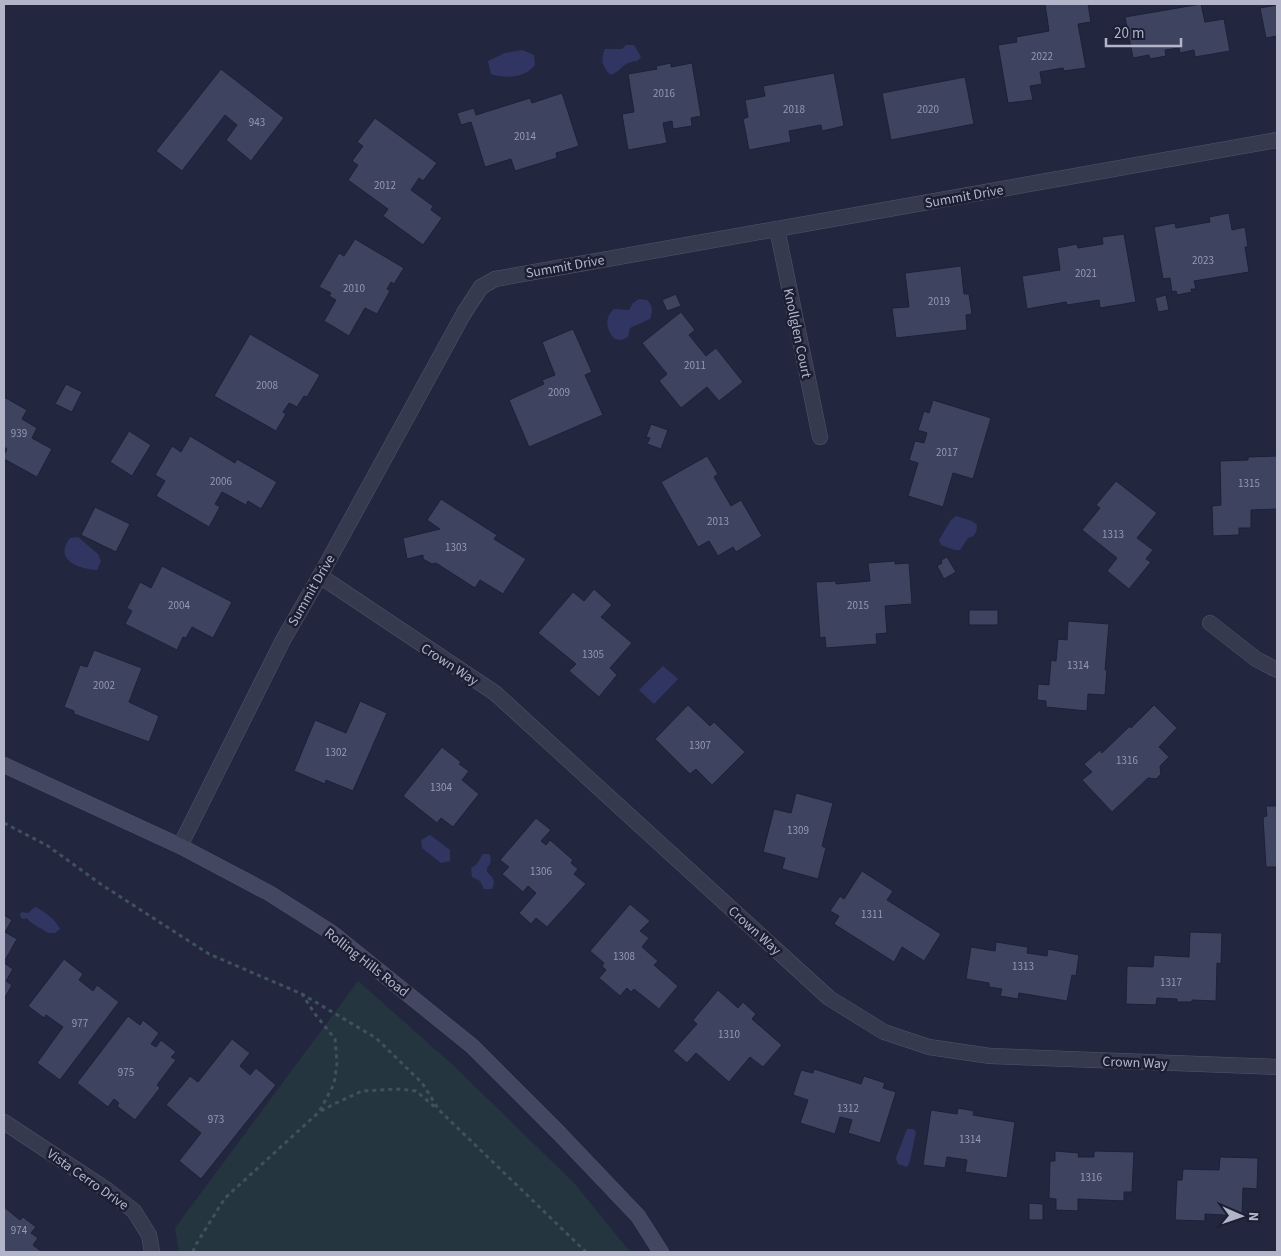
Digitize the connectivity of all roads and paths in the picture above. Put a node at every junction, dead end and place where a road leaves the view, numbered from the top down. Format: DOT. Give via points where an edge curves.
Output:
graph roads {
  1 [pos="1277,140"];
  2 [pos="777,230"];
  3 [pos="820,437"];
  4 [pos="320,576"];
  5 [pos="1210,623"];
  6 [pos="1277,670"];
  7 [pos="4,765"];
  8 [pos="4,823"];
  9 [pos="180,846"];
  10 [pos="302,994"];
  11 [pos="1277,1067"];
  12 [pos="439,1110"];
  13 [pos="319,1112"];
  14 [pos="4,1122"];
  15 [pos="152,1252"];
  16 [pos="193,1252"];
  17 [pos="586,1252"];
  18 [pos="661,1252"];
  1 -- 2 [label="street, Summit Drive"];
  2 -- 3 [label="street, Knollglen Court"];
  2 -- 4 [label="street, Summit Drive" via="495,279 481,287"];
  4 -- 9 [label="street, Summit Drive" via="283,640"];
  4 -- 11 [label="street, Crown Way" via="495,693 830,998 884,1032 929,1047 990,1056"];
  5 -- 6 [label="street" via="1256,659"];
  7 -- 9 [label="street, Rolling Hills Road"];
  8 -- 10 [label="path" via="48,846 209,954"];
  9 -- 18 [label="street, Rolling Hills Road" via="269,893 332,933 472,1046 638,1216"];
  10 -- 12 [label="path" via="376,1038 422,1083"];
  10 -- 13 [label="path" via="335,1039 338,1063 334,1084"];
  12 -- 13 [label="path" via="416,1091 399,1089 362,1091"];
  12 -- 17 [label="path"];
  13 -- 16 [label="path" via="226,1198"];
  14 -- 15 [label="street, Vista Cerro Drive" via="134,1210 149,1235"];
}
